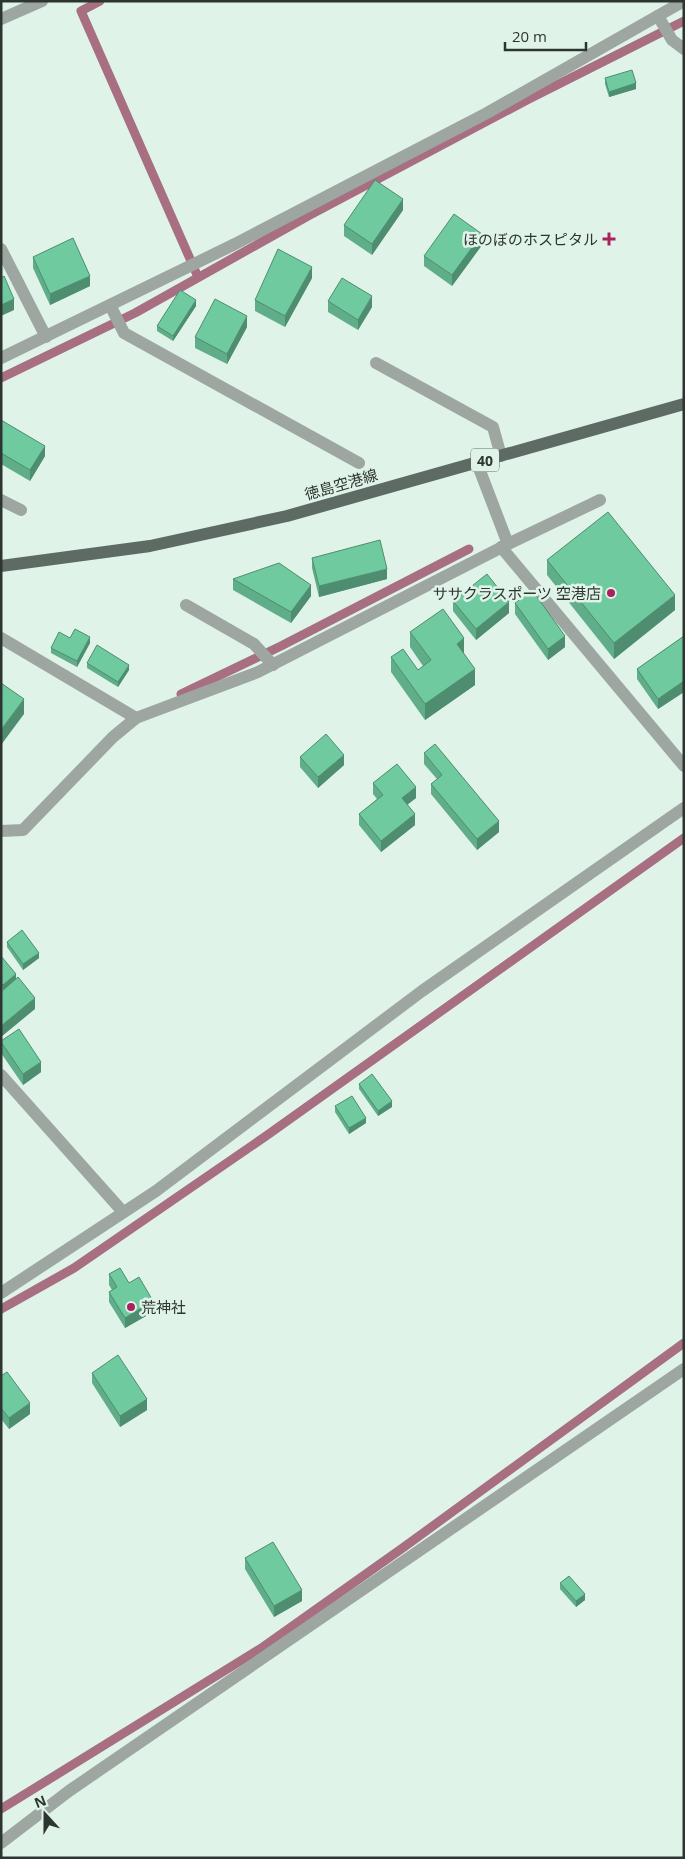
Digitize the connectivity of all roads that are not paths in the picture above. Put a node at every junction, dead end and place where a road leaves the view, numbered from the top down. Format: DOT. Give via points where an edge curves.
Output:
graph roads {
  1 [pos="42,1"];
  2 [pos="684,1"];
  3 [pos="658,16"];
  4 [pos="1,19"];
  5 [pos="684,49"];
  6 [pos="1,249"];
  7 [pos="110,305"];
  8 [pos="46,336"];
  9 [pos="1,358"];
  10 [pos="376,363"];
  11 [pos="682,407"];
  12 [pos="501,456"];
  13 [pos="359,463"];
  14 [pos="478,463"];
  15 [pos="1,500"];
  16 [pos="600,500"];
  17 [pos="21,510"];
  18 [pos="504,545"];
  19 [pos="1,566"];
  20 [pos="186,605"];
  21 [pos="1,638"];
  22 [pos="273,665"];
  23 [pos="136,718"];
  24 [pos="684,766"];
  25 [pos="684,808"];
  26 [pos="1,831"];
  27 [pos="1,1075"];
  28 [pos="123,1212"];
  29 [pos="1,1294"];
  30 [pos="684,1369"];
  31 [pos="1,1843"];
  1 -- 4 [label="street"];
  2 -- 3 [label="street"];
  3 -- 5 [label="street" via="672,40"];
  3 -- 7 [label="street" via="487,113"];
  6 -- 8 [label="street"];
  7 -- 8 [label="street"];
  7 -- 13 [label="street" via="124,333"];
  8 -- 9 [label="street"];
  10 -- 12 [label="street" via="492,427"];
  11 -- 12 [label="main road, 徳島空港線 / 40"];
  12 -- 14 [label="main road, 徳島空港線 / 40"];
  14 -- 18 [label="street"];
  14 -- 19 [label="main road, 徳島空港線 / 40" via="267,521 150,546"];
  15 -- 17 [label="street"];
  16 -- 18 [label="street"];
  18 -- 22 [label="street"];
  18 -- 24 [label="street"];
  20 -- 22 [label="street" via="254,644"];
  21 -- 23 [label="street"];
  22 -- 23 [label="street"];
  23 -- 26 [label="street" via="113,737 22,830"];
  25 -- 28 [label="street" via="422,991 156,1191"];
  27 -- 28 [label="street"];
  28 -- 29 [label="street"];
  30 -- 31 [label="street" via="69,1791"];
}
